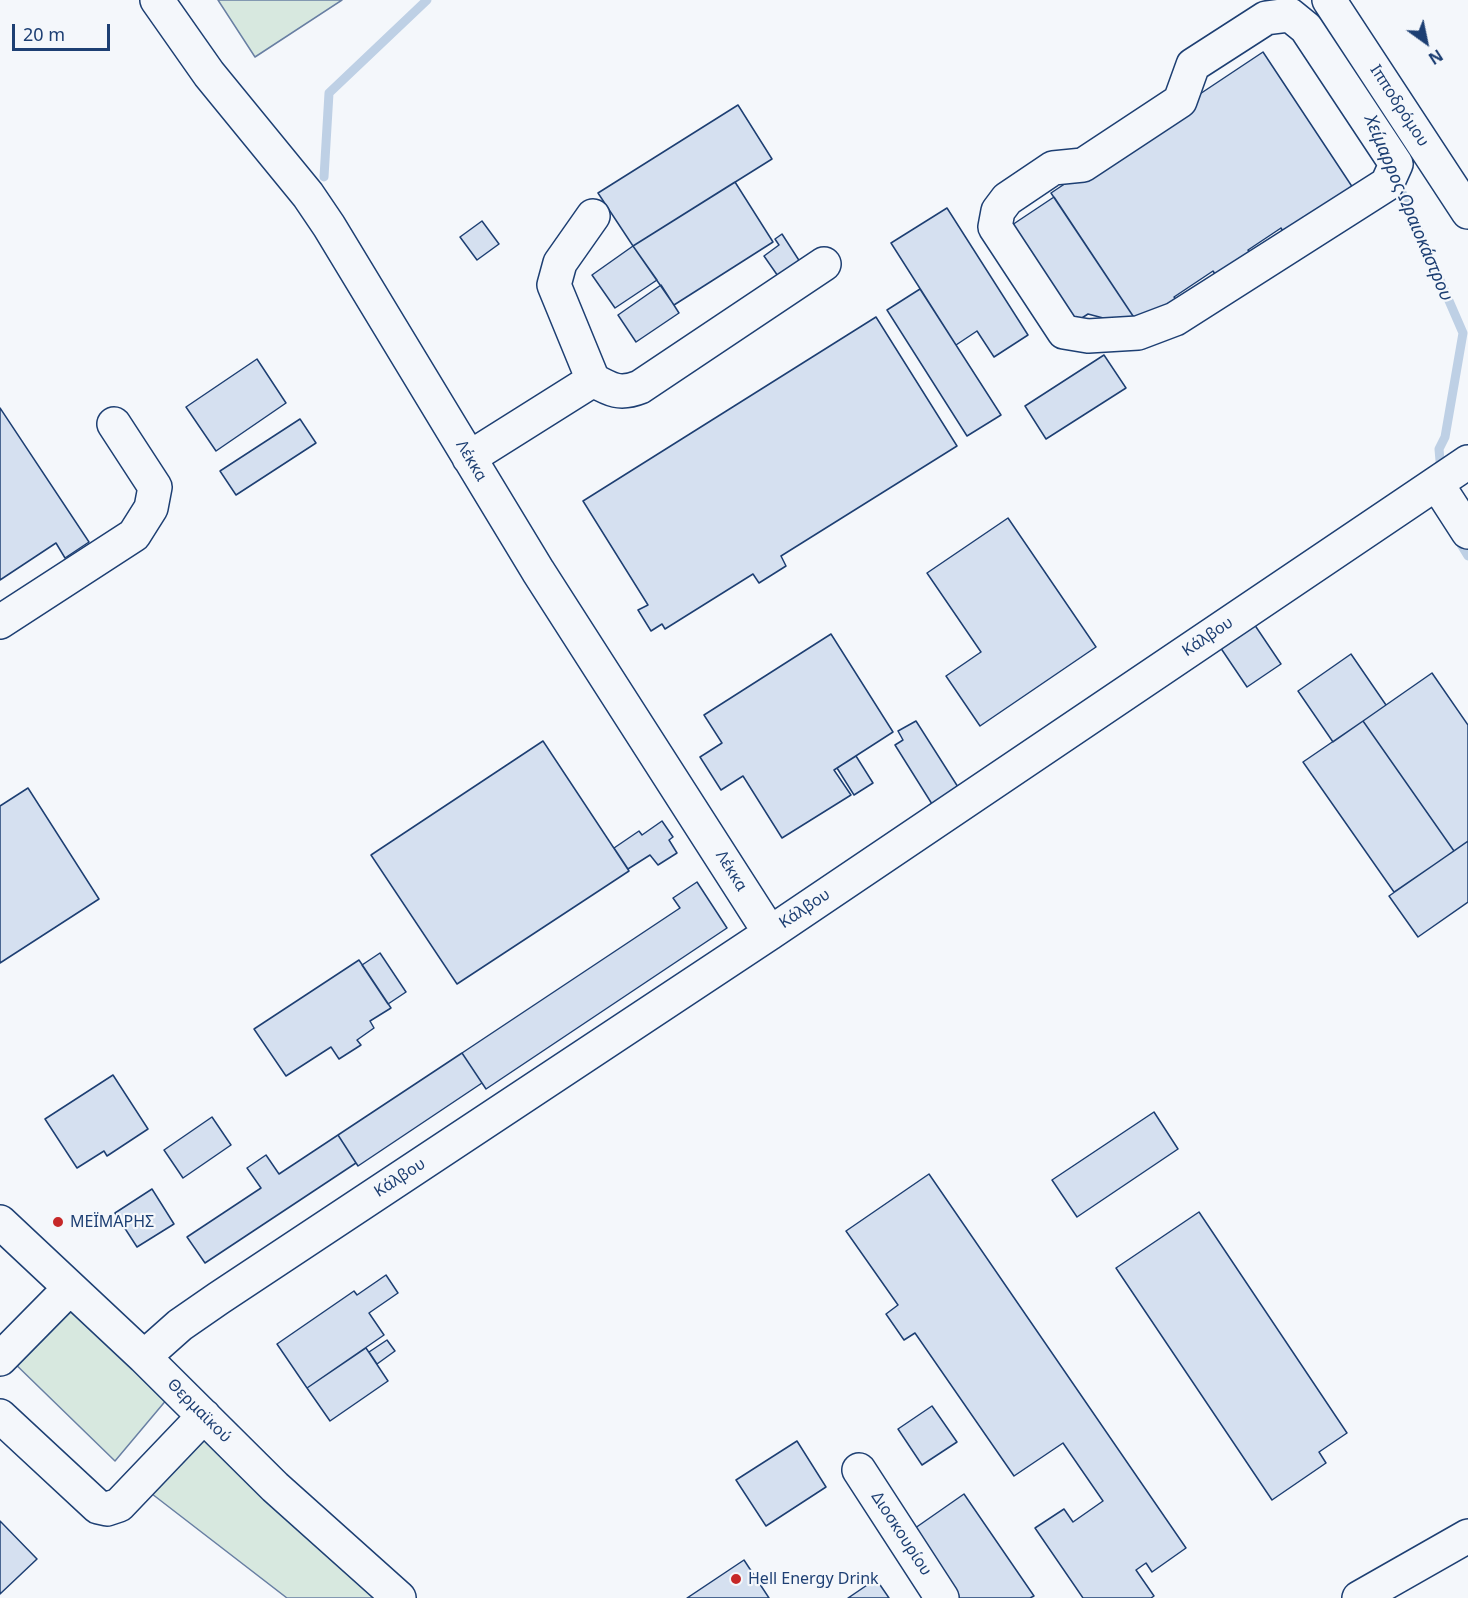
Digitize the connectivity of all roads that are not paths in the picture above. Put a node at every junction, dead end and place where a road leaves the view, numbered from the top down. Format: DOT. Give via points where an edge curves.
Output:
graph roads {
  1 [pos="157,0"];
  2 [pos="1332,1"];
  3 [pos="1425,146"];
  4 [pos="1396,164"];
  5 [pos="1468,212"];
  6 [pos="593,216"];
  7 [pos="824,264"];
  8 [pos="593,380"];
  9 [pos="114,424"];
  10 [pos="469,458"];
  11 [pos="1468,462"];
  12 [pos="1437,484"];
  13 [pos="1468,532"];
  14 [pos="0,622"];
  15 [pos="770,933"];
  16 [pos="0,1222"];
  17 [pos="70,1288"];
  18 [pos="144,1357"];
  19 [pos="0,1359"];
  20 [pos="0,1416"];
  21 [pos="204,1416"];
  22 [pos="860,1470"];
  23 [pos="1468,1536"];
  24 [pos="399,1598"];
  25 [pos="942,1598"];
  26 [pos="1359,1598"];
  1 -- 10 [label="street, Λέκκα" via="209,74 308,195"];
  2 -- 3 [label="street, Ιπποδρόμου"];
  3 -- 4 [label="street"];
  3 -- 5 [label="street, Ιπποδρόμου"];
  4 -- 4 [label="street" via="1306,28 1290,15 1266,18 1193,65 1180,101 1083,165 1053,168 1006,199 998,211 995,227 1064,332 1088,336 1138,333 1175,319 1387,184"];
  6 -- 8 [label="street" via="560,263 554,285"];
  7 -- 8 [label="street" via="640,387 628,392 612,390"];
  8 -- 10 [label="street"];
  9 -- 14 [label="street" via="155,487 151,508 134,535"];
  10 -- 15 [label="street, Λέκκα"];
  11 -- 12 [label="street, Κάλβου"];
  12 -- 13 [label="street"];
  12 -- 15 [label="street, Κάλβου"];
  15 -- 18 [label="street, Κάλβου" via="219,1298"];
  16 -- 17 [label="street, Θερμαϊκού"];
  17 -- 18 [label="street, Θερμαϊκού"];
  17 -- 19 [label="street"];
  18 -- 21 [label="street, Θερμαϊκού"];
  20 -- 21 [label="street" via="98,1507 107,1509 119,1505"];
  21 -- 24 [label="street, Θερμαϊκού" via="275,1487"];
  22 -- 25 [label="street, Διοσκουρίου"];
  23 -- 26 [label="street"];
}
